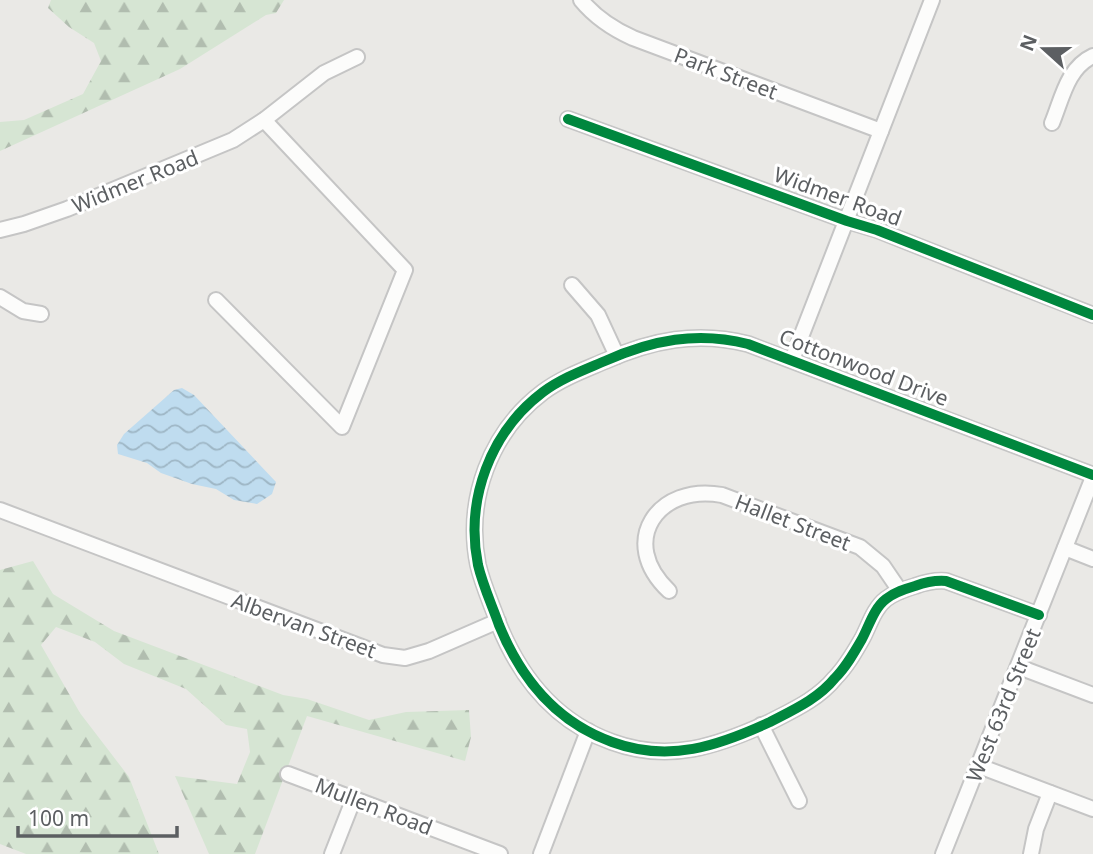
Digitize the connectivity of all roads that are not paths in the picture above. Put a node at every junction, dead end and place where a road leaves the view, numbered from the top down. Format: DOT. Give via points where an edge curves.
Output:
graph roads {
  1 [pos="581,0"];
  2 [pos="932,0"];
  3 [pos="1093,56"];
  4 [pos="357,57"];
  5 [pos="568,119"];
  6 [pos="264,120"];
  7 [pos="1052,123"];
  8 [pos="881,131"];
  9 [pos="846,221"];
  10 [pos="0,230"];
  11 [pos="572,285"];
  12 [pos="0,297"];
  13 [pos="216,300"];
  14 [pos="41,314"];
  15 [pos="1093,315"];
  16 [pos="617,356"];
  17 [pos="792,360"];
  18 [pos="1093,476"];
  19 [pos="0,510"];
  20 [pos="1065,548"];
  21 [pos="1093,559"];
  22 [pos="900,590"];
  23 [pos="669,591"];
  24 [pos="1039,615"];
  25 [pos="498,621"];
  26 [pos="1019,667"];
  27 [pos="1093,695"];
  28 [pos="761,726"];
  29 [pos="588,731"];
  30 [pos="979,766"];
  31 [pos="288,774"];
  32 [pos="1050,793"];
  33 [pos="354,798"];
  34 [pos="799,801"];
  35 [pos="1093,809"];
  36 [pos="332,854"];
  37 [pos="500,854"];
  38 [pos="541,854"];
  39 [pos="943,854"];
  40 [pos="1031,854"];
  1 -- 8 [label="street, Park Street" via="607,24 633,38"];
  2 -- 8 [label="street"];
  3 -- 7 [label="street" via="1074,69"];
  4 -- 6 [label="street, Widmer Road" via="324,73"];
  5 -- 9 [label="street, Widmer Road"];
  6 -- 10 [label="street, Widmer Road" via="195,157 67,209"];
  6 -- 13 [label="street" via="405,270 342,427"];
  8 -- 9 [label="street"];
  9 -- 15 [label="street, Widmer Road"];
  9 -- 17 [label="street"];
  11 -- 16 [label="street" via="598,315"];
  12 -- 14 [label="street" via="23,311"];
  16 -- 17 [label="street, Cottonwood Drive" via="656,342 703,336 748,344"];
  16 -- 25 [label="street, Cottonwood Drive" via="543,393 508,428 485,469 474,529 478,564"];
  17 -- 18 [label="street, Cottonwood Drive"];
  18 -- 20 [label="street, West 63rd Street"];
  19 -- 25 [label="street, Albervan Street" via="383,655 405,658 429,652"];
  20 -- 21 [label="street"];
  20 -- 24 [label="street, West 63rd Street"];
  22 -- 23 [label="street, Hallet Street" via="883,566 860,547 707,492 677,498 664,506 649,526 645,550 649,566"];
  22 -- 24 [label="street" via="931,580 946,581"];
  22 -- 28 [label="street" via="884,600 835,679 803,705"];
  24 -- 26 [label="street, West 63rd Street"];
  25 -- 29 [label="street" via="512,654 539,694"];
  26 -- 27 [label="street"];
  26 -- 30 [label="street, West 63rd Street"];
  28 -- 29 [label="street" via="717,744 667,752 621,745"];
  28 -- 34 [label="street"];
  29 -- 38 [label="street"];
  30 -- 32 [label="street"];
  30 -- 39 [label="street, West 63rd Street"];
  31 -- 33 [label="street, Mullen Road"];
  32 -- 35 [label="street"];
  32 -- 40 [label="street"];
  33 -- 36 [label="street"];
  33 -- 37 [label="street, Mullen Road"];
}
